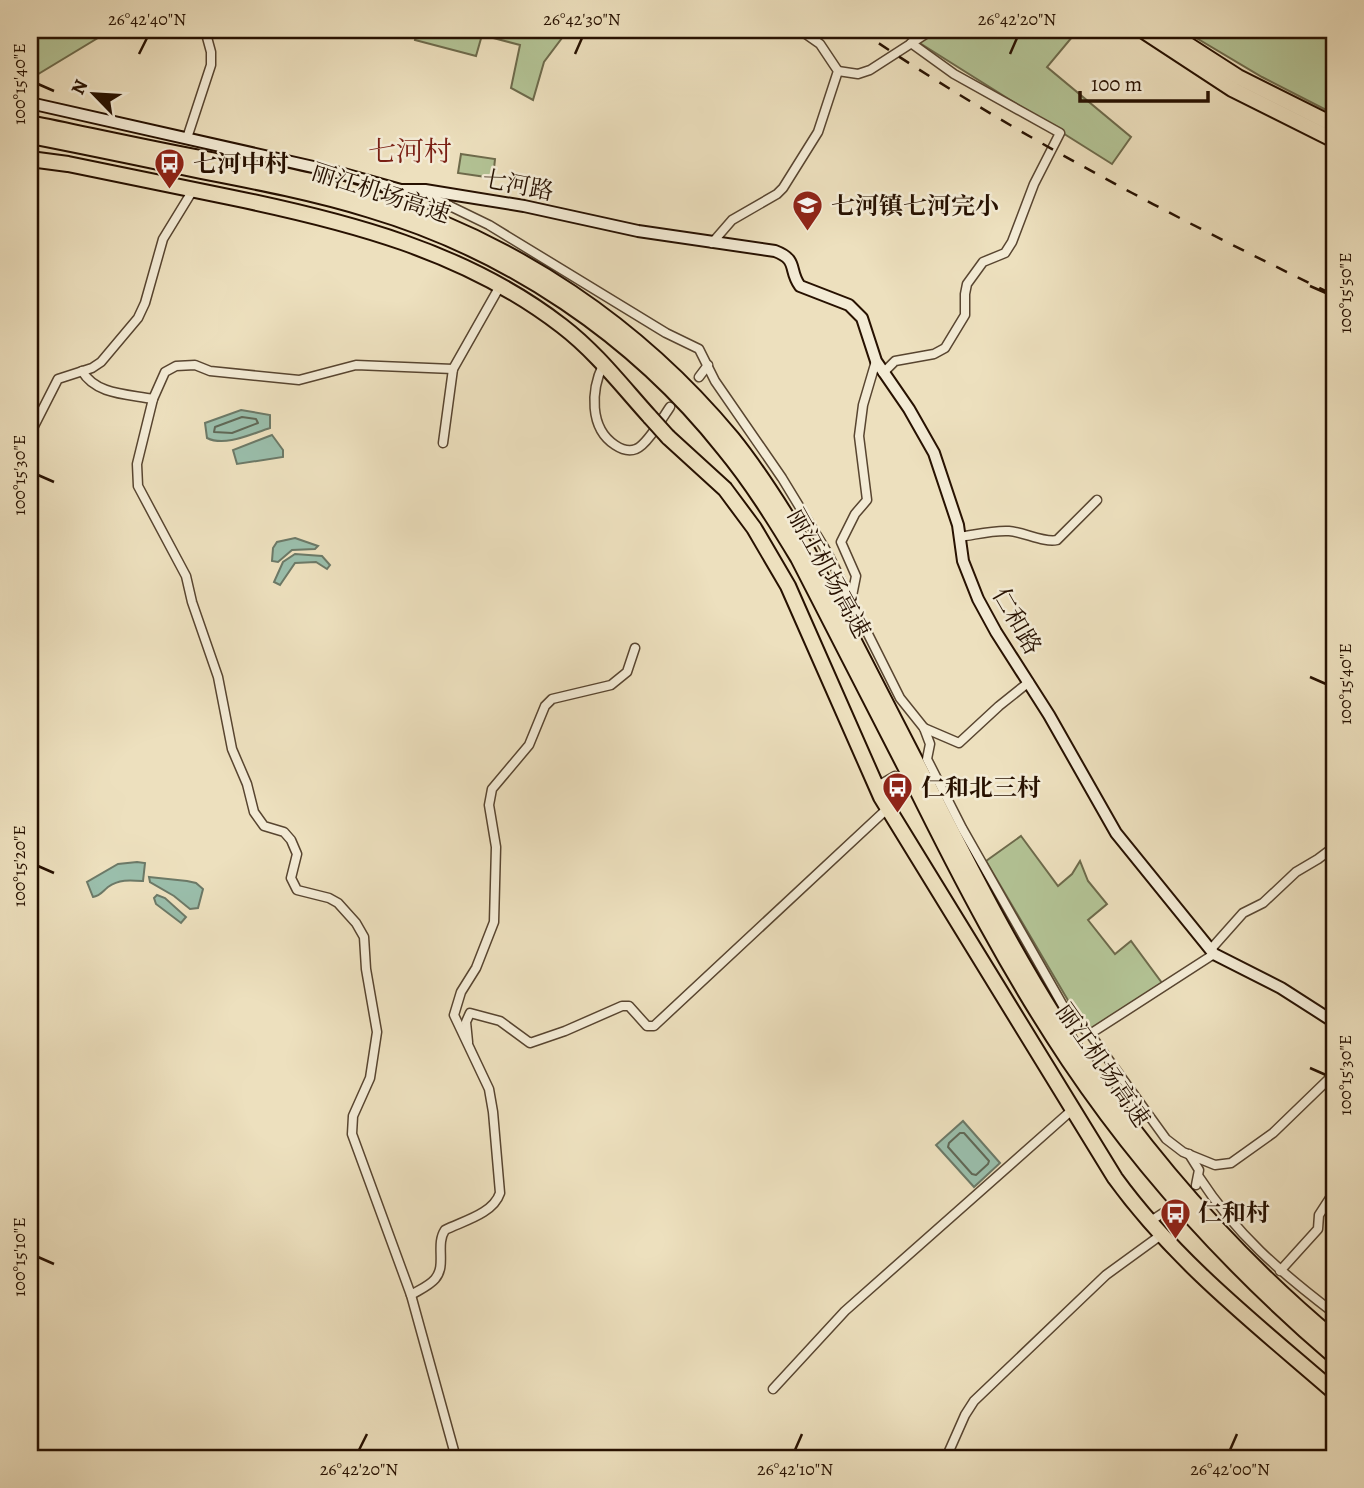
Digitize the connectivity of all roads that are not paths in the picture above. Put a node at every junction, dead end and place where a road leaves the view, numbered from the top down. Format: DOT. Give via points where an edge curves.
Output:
graph roads {
  1 [pos="205,30"];
  2 [pos="800,30"];
  3 [pos="932,30"];
  4 [pos="1142,30"];
  5 [pos="1165,30"];
  6 [pos="911,43"];
  7 [pos="838,71"];
  8 [pos="30,103"];
  9 [pos="30,123"];
  10 [pos="1334,125"];
  11 [pos="30,136"];
  12 [pos="187,138"];
  13 [pos="1334,140"];
  14 [pos="30,159"];
  15 [pos="193,190"];
  16 [pos="415,190"];
  17 [pos="712,243"];
  18 [pos="500,286"];
  19 [pos="876,361"];
  20 [pos="603,365"];
  21 [pos="708,365"];
  22 [pos="453,369"];
  23 [pos="82,371"];
  24 [pos="883,373"];
  25 [pos="699,377"];
  26 [pos="153,399"];
  27 [pos="670,407"];
  28 [pos="30,434"];
  29 [pos="443,443"];
  30 [pos="1097,500"];
  31 [pos="958,537"];
  32 [pos="852,599"];
  33 [pos="635,648"];
  34 [pos="1029,682"];
  35 [pos="924,728"];
  36 [pos="895,776"];
  37 [pos="876,787"];
  38 [pos="888,808"];
  39 [pos="1334,847"];
  40 [pos="1212,951"];
  41 [pos="1334,1022"];
  42 [pos="1090,1034"];
  43 [pos="469,1049"];
  44 [pos="1334,1074"];
  45 [pos="1072,1110"];
  46 [pos="1189,1154"];
  47 [pos="1334,1202"];
  48 [pos="1166,1211"];
  49 [pos="1150,1222"];
  50 [pos="1161,1235"];
  51 [pos="1280,1271"];
  52 [pos="411,1295"];
  53 [pos="1334,1313"];
  54 [pos="1334,1339"];
  55 [pos="1334,1356"];
  56 [pos="774,1389"];
  57 [pos="1334,1392"];
  58 [pos="456,1458"];
  59 [pos="947,1458"];
  1 -- 12 [label="street" via="211,65"];
  2 -- 7 [label="street" via="820,44"];
  3 -- 6 [label="street"];
  4 -- 13 [label="highway" via="1232,89"];
  5 -- 10 [label="highway" via="1238,77"];
  6 -- 7 [label="street" via="862,73"];
  6 -- 24 [label="street" via="954,74 1060,133 1012,242 1005,253 983,262 967,284 965,315 945,348 895,361"];
  7 -- 17 [label="street" via="818,132 783,188 732,220"];
  8 -- 12 [label="street, 七河路"];
  9 -- 54 [label="highway, 丽江机场高速" via="316,182 432,218 554,281 658,360 732,438 791,523 979,886 1080,1056 1195,1203"];
  11 -- 55 [label="highway, 丽江机场高速" via="301,191 427,229 548,292 657,376 722,446 780,529 969,891 1070,1063 1194,1219"];
  12 -- 16 [label="street, 七河路"];
  14 -- 15 [label="highway"];
  15 -- 18 [label="highway" via="378,232"];
  15 -- 23 [label="street" via="163,239 142,311 106,358"];
  16 -- 17 [label="street, 七河路"];
  16 -- 21 [label="street" via="456,207 695,346"];
  17 -- 19 [label="street, 仁和路" via="775,251 787,257 800,286 856,310"];
  18 -- 20 [label="highway" via="564,327"];
  18 -- 22 [label="street"];
  19 -- 24 [label="street, 仁和路"];
  19 -- 32 [label="street" via="859,433 867,500 841,542 856,576"];
  20 -- 27 [label="street" via="595,389 596,414 604,434 618,446 629,451 640,447"];
  20 -- 37 [label="highway, bridge" via="668,437 725,489 761,540 788,586"];
  21 -- 25 [label="street"];
  21 -- 32 [label="street" via="804,513"];
  22 -- 26 [label="street" via="356,365 299,380 176,366 165,372"];
  22 -- 29 [label="street"];
  23 -- 26 [label="street" via="97,387"];
  23 -- 28 [label="street" via="58,379"];
  24 -- 31 [label="street, 仁和路" via="934,453"];
  26 -- 52 [label="street" via="137,464 138,486 186,576 218,677 232,749 254,812 264,826 284,832 291,840 297,854 291,878 297,890 338,904 364,937 377,1032 370,1077 353,1116 352,1134"];
  30 -- 31 [label="street" via="1068,532 1052,541 1012,531"];
  31 -- 34 [label="street, 仁和路" via="978,599"];
  32 -- 35 [label="street" via="900,698"];
  33 -- 43 [label="street" via="626,673 611,685 552,699 529,745 492,789 494,922 454,1012"];
  34 -- 35 [label="street" via="959,743"];
  34 -- 40 [label="street, 仁和路" via="1116,833"];
  35 -- 42 [label="street" via="930,744 927,759 962,828 1070,1018"];
  36 -- 37 [label="street"];
  37 -- 38 [label="highway"];
  38 -- 43 [label="street" via="654,1027 647,1026 629,1006 622,1006 530,1043 500,1021 470,1013 466,1022"];
  38 -- 45 [label="highway"];
  39 -- 40 [label="street" via="1243,914"];
  40 -- 41 [label="street, 仁和路"];
  40 -- 42 [label="street"];
  42 -- 46 [label="street" via="1166,1139"];
  43 -- 52 [label="street" via="489,1089 500,1193 490,1208 443,1232 439,1272"];
  44 -- 46 [label="street" via="1273,1133 1231,1163 1215,1166"];
  45 -- 49 [label="highway" via="1115,1178"];
  45 -- 56 [label="street" via="845,1311"];
  46 -- 51 [label="street" via="1198,1181"];
  47 -- 51 [label="street" via="1330,1198 1319,1215 1318,1229"];
  48 -- 49 [label="street"];
  49 -- 50 [label="highway"];
  50 -- 57 [label="highway" via="1216,1290"];
  50 -- 59 [label="street" via="1106,1275 974,1401"];
  51 -- 53 [label="street"];
  52 -- 58 [label="street"];
}
